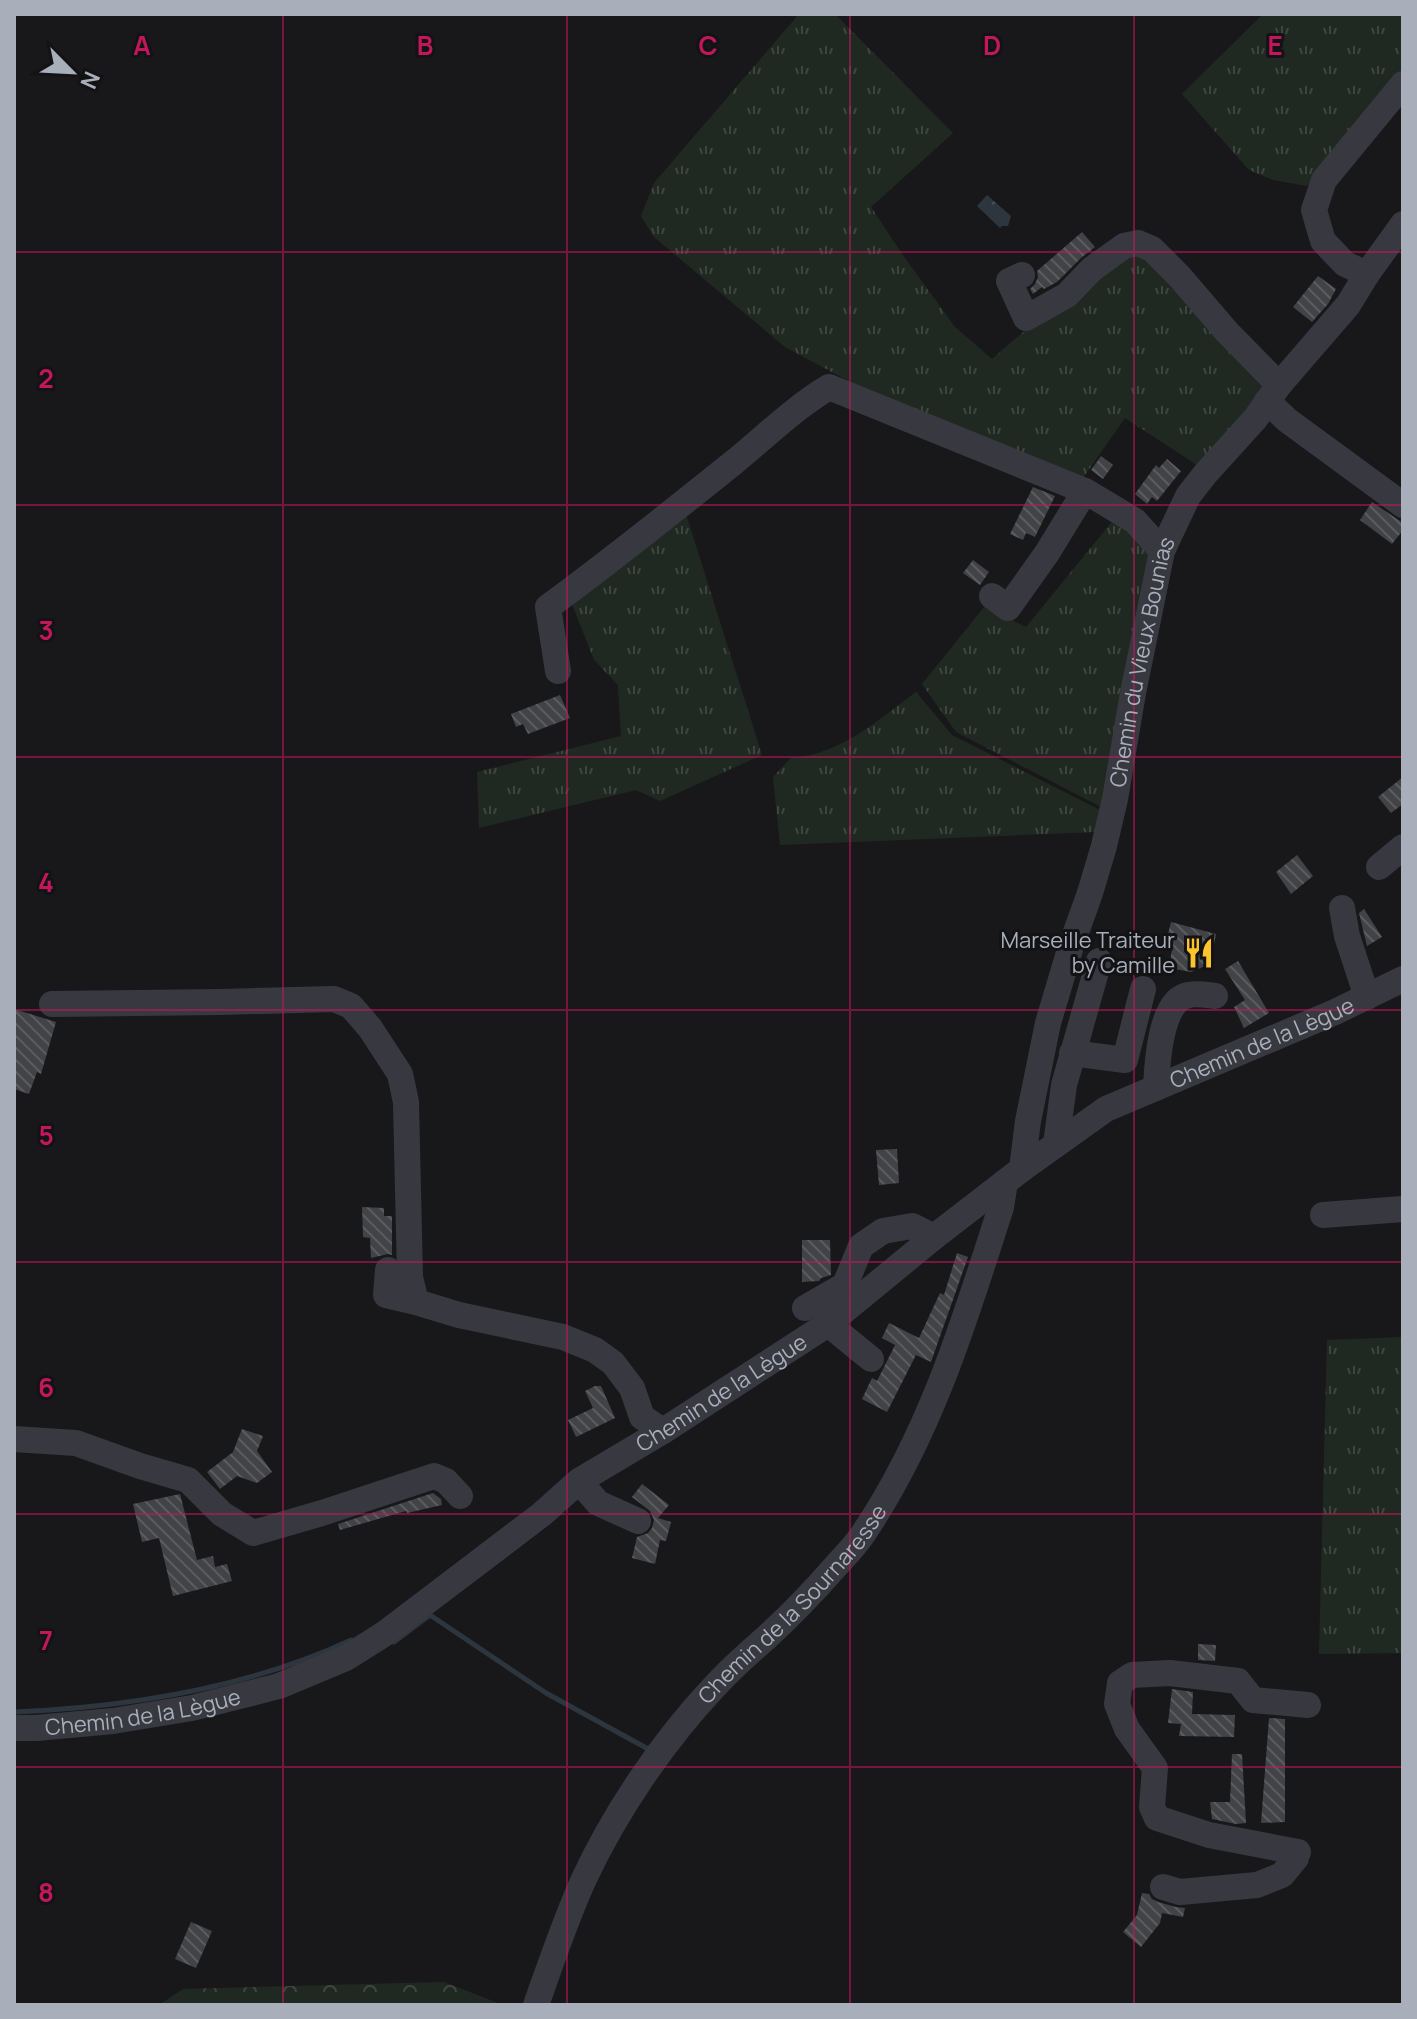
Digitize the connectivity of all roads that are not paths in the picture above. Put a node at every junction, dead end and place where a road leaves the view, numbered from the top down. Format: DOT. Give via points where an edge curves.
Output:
graph roads {
  1 [pos="1403,84"];
  2 [pos="1403,224"];
  3 [pos="1367,274"];
  4 [pos="1022,275"];
  5 [pos="1273,393"];
  6 [pos="1085,491"];
  7 [pos="1403,505"];
  8 [pos="1162,551"];
  9 [pos="992,596"];
  10 [pos="558,671"];
  11 [pos="1403,847"];
  12 [pos="1379,867"];
  13 [pos="1342,908"];
  14 [pos="1099,961"];
  15 [pos="1403,979"];
  16 [pos="1143,989"];
  17 [pos="1215,996"];
  18 [pos="1367,997"];
  19 [pos="52,1004"];
  20 [pos="1072,1053"];
  21 [pos="1156,1088"];
  22 [pos="1056,1144"];
  23 [pos="1014,1176"];
  24 [pos="1403,1209"];
  25 [pos="1323,1215"];
  26 [pos="934,1237"];
  27 [pos="388,1270"];
  28 [pos="416,1302"];
  29 [pos="805,1308"];
  30 [pos="828,1324"];
  31 [pos="871,1359"];
  32 [pos="663,1431"];
  33 [pos="14,1439"];
  34 [pos="579,1481"];
  35 [pos="460,1496"];
  36 [pos="638,1521"];
  37 [pos="1308,1705"];
  38 [pos="14,1728"];
  39 [pos="1163,1887"];
  40 [pos="536,2005"];
  1 -- 3 [label="street" via="1324,180 1314,210 1323,241 1345,264"];
  2 -- 3 [label="street, Chemin du Vieux Bounias"];
  3 -- 5 [label="street, Chemin du Vieux Bounias" via="1348,305"];
  4 -- 5 [label="street" via="1009,281 1026,318 1067,295 1124,246 1138,243 1152,249 1227,332"];
  5 -- 7 [label="street" via="1287,420"];
  5 -- 8 [label="street, Chemin du Vieux Bounias" via="1188,496"];
  6 -- 8 [label="street" via="1135,521"];
  6 -- 9 [label="street" via="1008,608"];
  6 -- 10 [label="street" via="829,387 548,607"];
  8 -- 23 [label="street, Chemin du Vieux Bounias" via="1115,799 1048,1023"];
  11 -- 12 [label="street"];
  13 -- 18 [label="street"];
  14 -- 20 [label="street"];
  15 -- 18 [label="street, Chemin de la Lègue"];
  16 -- 20 [label="street" via="1125,1060"];
  17 -- 21 [label="street" via="1187,995 1174,1002 1157,1058"];
  18 -- 21 [label="street, Chemin de la Lègue"];
  19 -- 28 [label="street" via="334,999 351,1006 400,1074 406,1102 410,1277"];
  20 -- 22 [label="street"];
  21 -- 22 [label="street, Chemin de la Lègue" via="1106,1109"];
  22 -- 23 [label="street, Chemin de la Lègue"];
  23 -- 26 [label="street, Chemin de la Lègue"];
  23 -- 40 [label="street, Chemin de la Sournaresse" via="951,1355 897,1480 861,1538 818,1587 715,1685 646,1773 583,1880"];
  24 -- 25 [label="street"];
  26 -- 29 [label="street" via="912,1226 883,1231 861,1246 845,1285"];
  26 -- 30 [label="street, Chemin de la Lègue"];
  27 -- 28 [label="street" via="386,1295"];
  28 -- 32 [label="street" via="563,1337 595,1350 632,1388 642,1417"];
  30 -- 31 [label="street"];
  30 -- 32 [label="street, Chemin de la Lègue"];
  32 -- 34 [label="street, Chemin de la Lègue"];
  33 -- 35 [label="street" via="76,1443 188,1480 222,1514 253,1533 434,1476"];
  34 -- 36 [label="street" via="598,1503"];
  34 -- 38 [label="street, Chemin de la Lègue" via="346,1658 279,1686 192,1708 113,1721"];
  37 -- 39 [label="street" via="1253,1700 1238,1681 1170,1673 1132,1675 1120,1683 1117,1704 1127,1729 1155,1768 1152,1807 1157,1818 1297,1855 1282,1875 1257,1885 1180,1892"];
}
